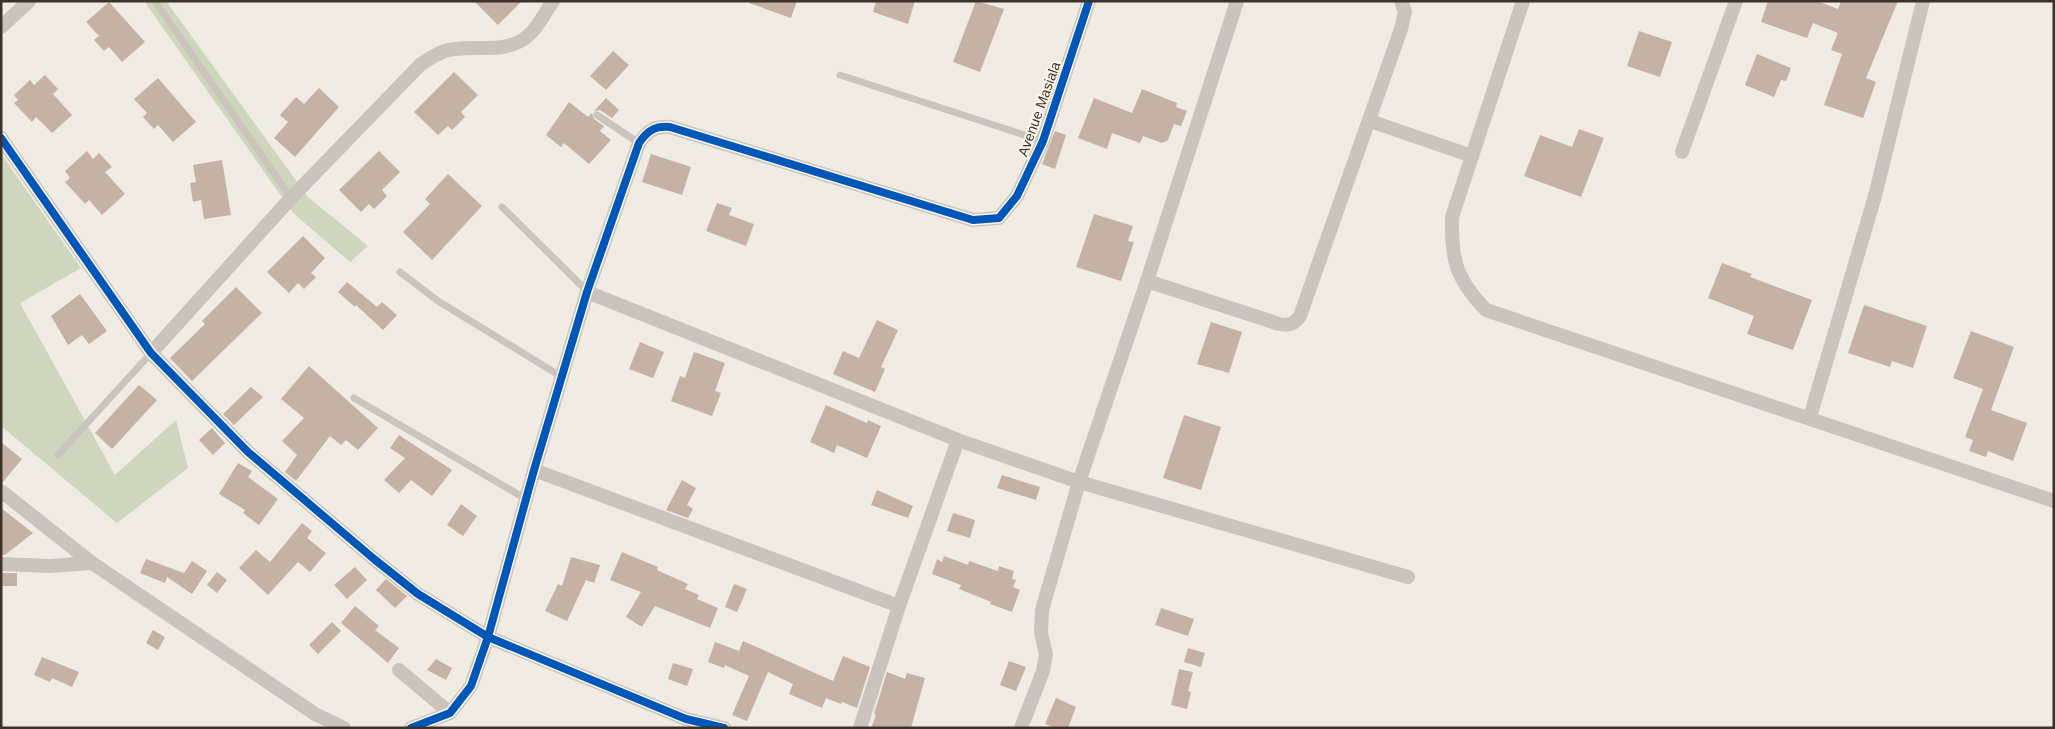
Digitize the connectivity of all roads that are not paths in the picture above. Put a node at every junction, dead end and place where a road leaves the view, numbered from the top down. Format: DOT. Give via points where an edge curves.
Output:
graph roads {
  1 [pos="29,1"];
  2 [pos="155,1"];
  3 [pos="553,1"];
  4 [pos="1089,1"];
  5 [pos="1237,1"];
  6 [pos="1401,1"];
  7 [pos="1523,1"];
  8 [pos="1736,1"];
  9 [pos="1923,1"];
  10 [pos="1,27"];
  11 [pos="840,75"];
  12 [pos="597,115"];
  13 [pos="1370,121"];
  14 [pos="1,138"];
  15 [pos="1043,141"];
  16 [pos="639,143"];
  17 [pos="1682,152"];
  18 [pos="1472,156"];
  19 [pos="291,198"];
  20 [pos="502,208"];
  21 [pos="400,272"];
  22 [pos="1147,281"];
  23 [pos="588,292"];
  24 [pos="151,353"];
  25 [pos="562,377"];
  26 [pos="354,398"];
  27 [pos="1810,417"];
  28 [pos="958,440"];
  29 [pos="58,455"];
  30 [pos="534,470"];
  31 [pos="1079,482"];
  32 [pos="1,491"];
  33 [pos="526,498"];
  34 [pos="2054,501"];
  35 [pos="92,563"];
  36 [pos="1,564"];
  37 [pos="1408,577"];
  38 [pos="899,606"];
  39 [pos="488,637"];
  40 [pos="399,670"];
  41 [pos="450,713"];
  42 [pos="344,728"];
  43 [pos="411,728"];
  44 [pos="724,728"];
  45 [pos="860,728"];
  46 [pos="1021,728"];
  1 -- 10 [label="street"];
  2 -- 19 [label="lane"];
  3 -- 19 [label="street" via="531,33 518,42 506,47 446,51 421,64"];
  4 -- 15 [label="street, Avenue Masiala"];
  5 -- 22 [label="street"];
  6 -- 13 [label="street" via="1405,12 1401,28"];
  7 -- 18 [label="street"];
  8 -- 17 [label="street"];
  9 -- 27 [label="street" via="1875,196"];
  11 -- 15 [label="lane"];
  12 -- 16 [label="lane"];
  13 -- 18 [label="street"];
  13 -- 22 [label="street" via="1300,316 1295,322 1288,326 1279,324"];
  14 -- 24 [label="street"];
  15 -- 16 [label="street, Avenue Masiala" via="1017,196 999,218 973,220 670,127 659,126 648,131"];
  16 -- 23 [label="street"];
  18 -- 27 [label="street" via="1452,218 1451,246 1459,275 1486,310"];
  19 -- 24 [label="street"];
  20 -- 23 [label="lane"];
  21 -- 25 [label="lane" via="438,301"];
  22 -- 31 [label="street"];
  23 -- 25 [label="street"];
  23 -- 28 [label="street"];
  24 -- 29 [label="lane"];
  24 -- 39 [label="street" via="255,458 418,594"];
  25 -- 30 [label="street"];
  26 -- 33 [label="lane"];
  27 -- 34 [label="street"];
  28 -- 31 [label="street"];
  28 -- 38 [label="street"];
  30 -- 33 [label="street"];
  30 -- 38 [label="street"];
  31 -- 37 [label="street"];
  31 -- 46 [label="street" via="1042,610 1041,633 1046,654 1043,671"];
  32 -- 35 [label="street"];
  33 -- 39 [label="street"];
  35 -- 36 [label="street" via="50,566"];
  35 -- 42 [label="street" via="316,714"];
  38 -- 45 [label="street"];
  39 -- 41 [label="street" via="471,686"];
  39 -- 44 [label="street" via="677,715"];
  40 -- 41 [label="street"];
  41 -- 43 [label="street"];
}
